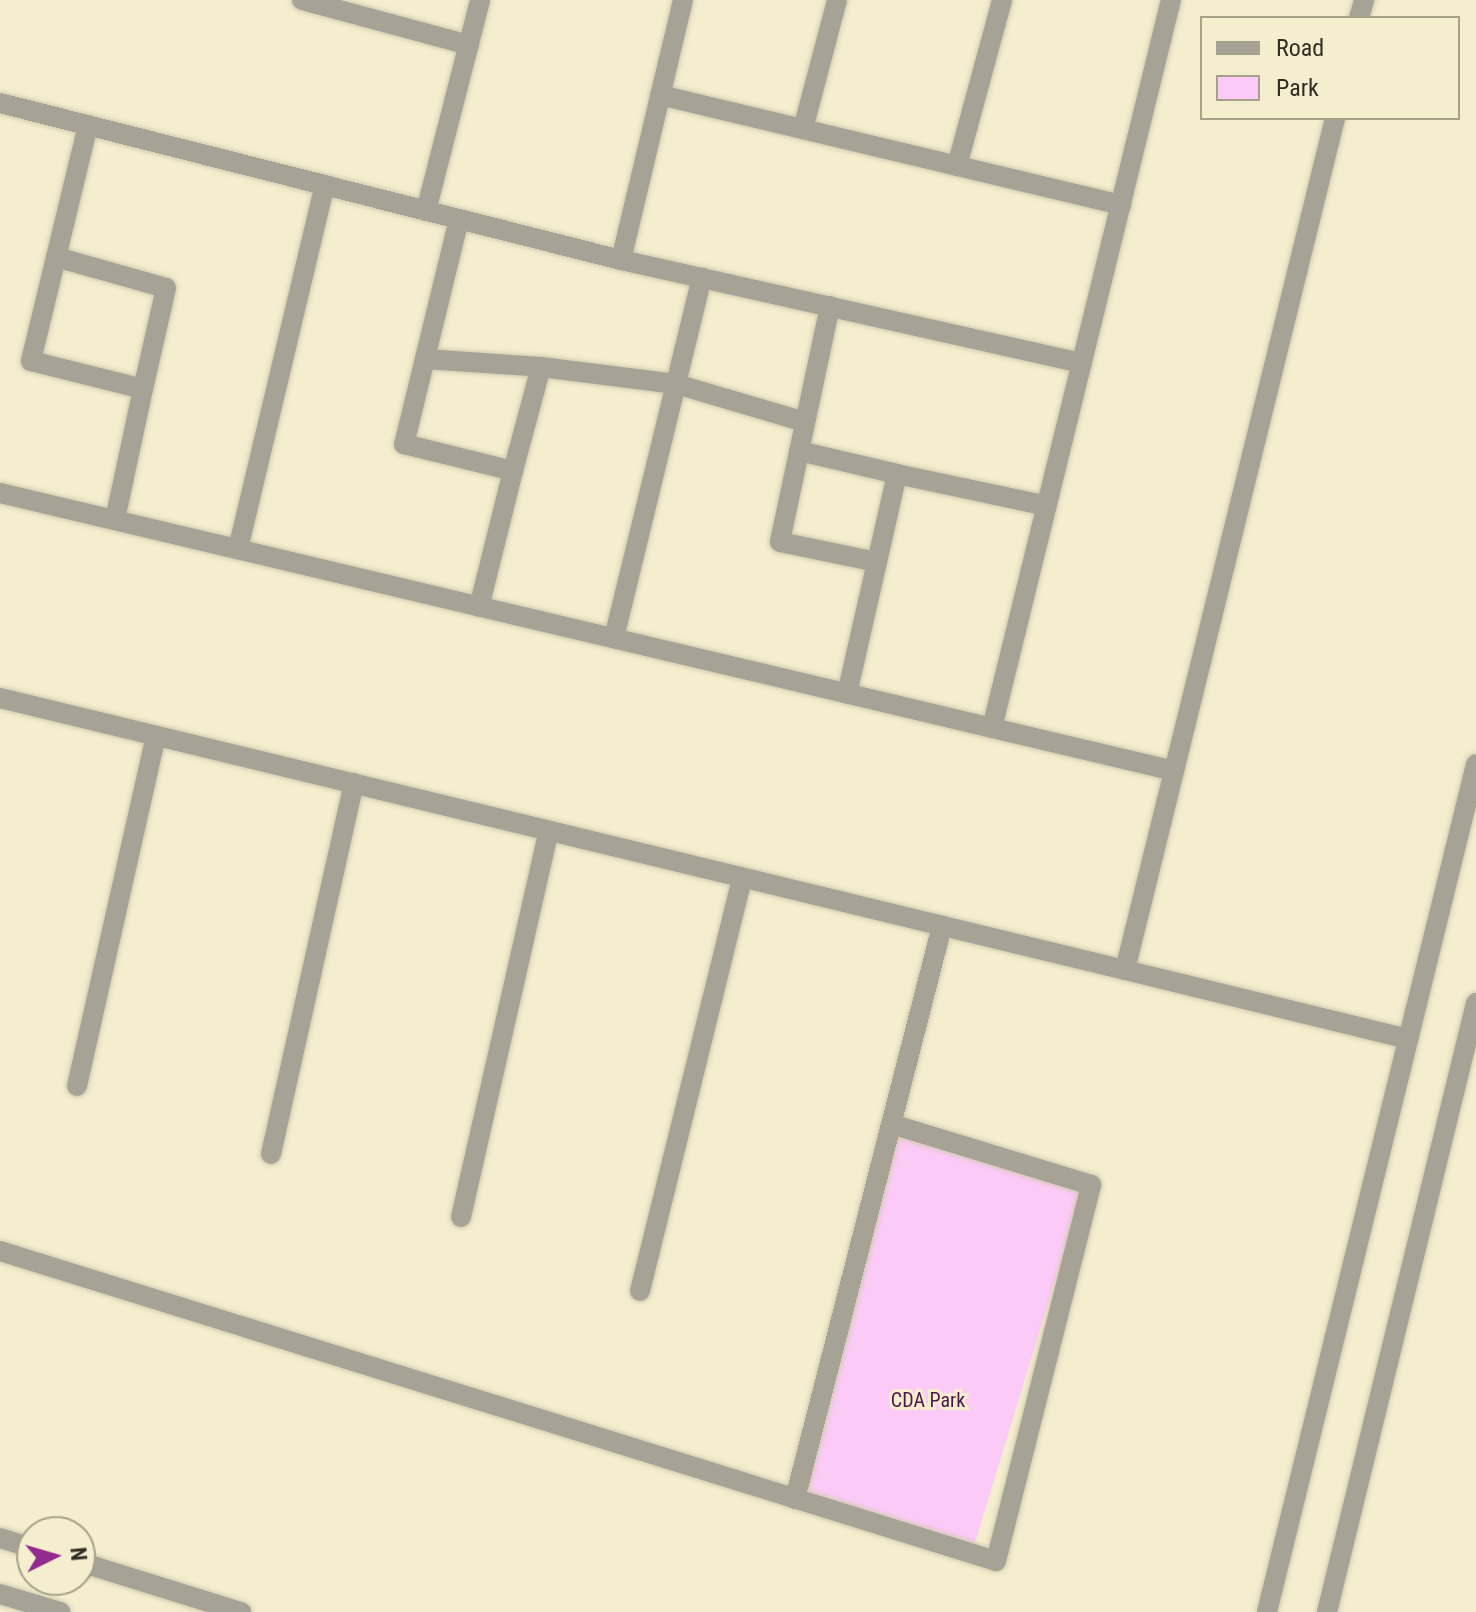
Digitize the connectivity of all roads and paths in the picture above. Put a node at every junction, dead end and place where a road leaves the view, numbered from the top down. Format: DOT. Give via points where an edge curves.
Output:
graph roads {
  1 [pos="480,0"];
  2 [pos="683,0"];
  3 [pos="837,0"];
  4 [pos="1002,0"];
  5 [pos="1171,0"];
  6 [pos="311,1"];
  7 [pos="469,45"];
  8 [pos="660,95"];
  9 [pos="0,103"];
  10 [pos="1335,120"];
  11 [pos="88,125"];
  12 [pos="803,129"];
  13 [pos="957,166"];
  14 [pos="325,185"];
  15 [pos="1121,205"];
  16 [pos="426,211"];
  17 [pos="459,219"];
  18 [pos="56,257"];
  19 [pos="621,260"];
  20 [pos="702,278"];
  21 [pos="830,306"];
  22 [pos="425,359"];
  23 [pos="1082,363"];
  24 [pos="541,367"];
  25 [pos="676,384"];
  26 [pos="143,389"];
  27 [pos="805,422"];
  28 [pos="799,451"];
  29 [pos="513,471"];
  30 [pos="897,474"];
  31 [pos="0,493"];
  32 [pos="1047,506"];
  33 [pos="115,520"];
  34 [pos="238,549"];
  35 [pos="877,562"];
  36 [pos="479,607"];
  37 [pos="614,638"];
  38 [pos="847,694"];
  39 [pos="0,698"];
  40 [pos="992,728"];
  41 [pos="156,736"];
  42 [pos="1476,764"];
  43 [pos="1174,771"];
  44 [pos="354,783"];
  45 [pos="549,831"];
  46 [pos="742,878"];
  47 [pos="942,926"];
  48 [pos="1125,970"];
  49 [pos="1476,1003"];
  50 [pos="1408,1039"];
  51 [pos="77,1086"];
  52 [pos="891,1124"];
  53 [pos="271,1154"];
  54 [pos="461,1217"];
  55 [pos="0,1251"];
  56 [pos="640,1291"];
  57 [pos="795,1499"];
  58 [pos="96,1567"];
  59 [pos="0,1594"];
  60 [pos="60,1612"];
  61 [pos="241,1612"];
  62 [pos="1267,1612"];
  63 [pos="1327,1612"];
  1 -- 7 [label="street"];
  2 -- 8 [label="street"];
  3 -- 12 [label="street"];
  4 -- 13 [label="street"];
  5 -- 15 [label="street"];
  6 -- 7 [label="street"];
  7 -- 16 [label="street"];
  8 -- 12 [label="street"];
  8 -- 19 [label="street"];
  9 -- 11 [label="street"];
  10 -- 43 [label="street"];
  11 -- 14 [label="street"];
  11 -- 18 [label="street"];
  12 -- 13 [label="street"];
  13 -- 15 [label="street"];
  14 -- 16 [label="street"];
  14 -- 34 [label="street"];
  15 -- 23 [label="street"];
  16 -- 17 [label="street"];
  17 -- 19 [label="street"];
  17 -- 22 [label="street"];
  18 -- 26 [label="street" via="166,288"];
  18 -- 26 [label="street" via="31,361"];
  19 -- 20 [label="street"];
  20 -- 21 [label="street"];
  20 -- 25 [label="street"];
  21 -- 23 [label="street"];
  21 -- 27 [label="street"];
  22 -- 24 [label="street"];
  22 -- 29 [label="street" via="404,444"];
  23 -- 32 [label="street"];
  24 -- 25 [label="street"];
  24 -- 29 [label="street"];
  25 -- 27 [label="street"];
  25 -- 37 [label="street"];
  26 -- 33 [label="street"];
  27 -- 28 [label="street"];
  28 -- 30 [label="street"];
  28 -- 35 [label="street" via="780,542"];
  29 -- 36 [label="street"];
  30 -- 32 [label="street"];
  30 -- 35 [label="street"];
  31 -- 33 [label="street"];
  32 -- 40 [label="street"];
  33 -- 34 [label="street"];
  34 -- 36 [label="street"];
  35 -- 38 [label="street"];
  36 -- 37 [label="street"];
  37 -- 38 [label="street"];
  38 -- 40 [label="street"];
  39 -- 41 [label="street"];
  40 -- 43 [label="street"];
  41 -- 44 [label="street"];
  41 -- 51 [label="street"];
  42 -- 50 [label="street"];
  43 -- 48 [label="street"];
  44 -- 45 [label="street"];
  44 -- 53 [label="street"];
  45 -- 46 [label="street"];
  45 -- 54 [label="street"];
  46 -- 47 [label="street"];
  46 -- 56 [label="street"];
  47 -- 48 [label="street"];
  47 -- 52 [label="street"];
  48 -- 50 [label="street"];
  49 -- 63 [label="street"];
  50 -- 62 [label="street"];
  52 -- 57 [label="street"];
  52 -- 57 [label="street" via="1091,1185 996,1561"];
  55 -- 57 [label="street"];
  58 -- 61 [label="street"];
  59 -- 60 [label="street"];
}
